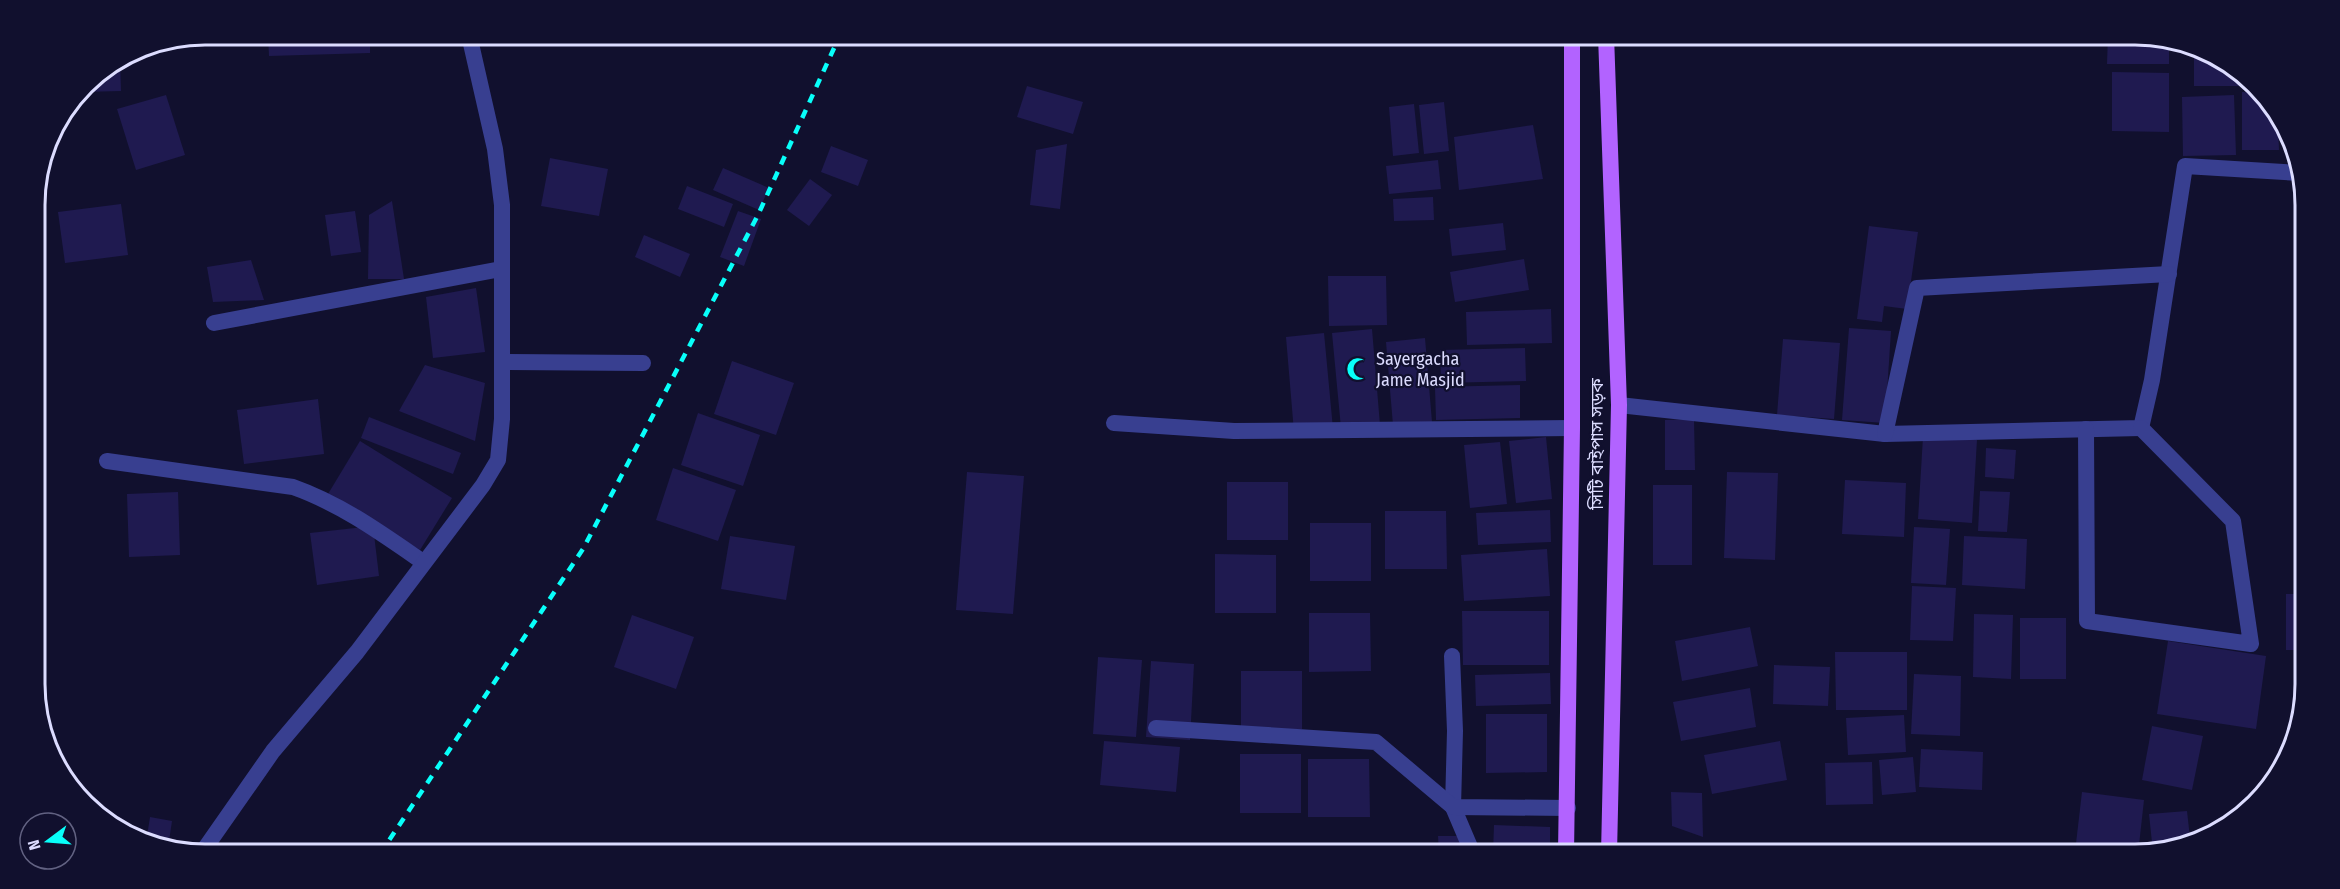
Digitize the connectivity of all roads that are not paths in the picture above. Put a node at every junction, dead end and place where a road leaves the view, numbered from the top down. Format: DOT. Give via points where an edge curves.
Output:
graph roads {
  1 [pos="471,45"];
  2 [pos="1572,45"];
  3 [pos="1606,45"];
  4 [pos="2292,172"];
  5 [pos="501,269"];
  6 [pos="2169,274"];
  7 [pos="214,323"];
  8 [pos="502,362"];
  9 [pos="643,363"];
  10 [pos="1618,405"];
  11 [pos="1114,423"];
  12 [pos="1572,428"];
  13 [pos="2141,428"];
  14 [pos="2086,429"];
  15 [pos="1885,434"];
  16 [pos="107,461"];
  17 [pos="423,562"];
  18 [pos="1452,656"];
  19 [pos="1156,728"];
  20 [pos="1453,807"];
  21 [pos="1568,808"];
  22 [pos="208,844"];
  23 [pos="1469,844"];
  24 [pos="1566,844"];
  25 [pos="1609,844"];
  1 -- 5 [label="street" via="500,180"];
  2 -- 12 [label="main road"];
  3 -- 10 [label="main road, সিটি বাইপাস সড়ক"];
  4 -- 6 [label="street" via="2185,166"];
  5 -- 7 [label="street"];
  5 -- 8 [label="street"];
  6 -- 13 [label="street"];
  6 -- 15 [label="street" via="1917,288"];
  8 -- 9 [label="street"];
  8 -- 17 [label="street" via="498,460"];
  10 -- 15 [label="street"];
  10 -- 25 [label="main road, সিটি বাইপাস সড়ক"];
  11 -- 12 [label="street" via="1234,431"];
  12 -- 21 [label="main road"];
  13 -- 14 [label="street"];
  13 -- 14 [label="street" via="2233,521 2251,644 2087,621"];
  14 -- 15 [label="street"];
  16 -- 17 [label="street" via="293,487 359,518"];
  17 -- 22 [label="street" via="357,652 273,751"];
  18 -- 20 [label="street"];
  19 -- 20 [label="street" via="1376,742"];
  20 -- 21 [label="street"];
  20 -- 23 [label="street"];
  21 -- 24 [label="main road"];
}
